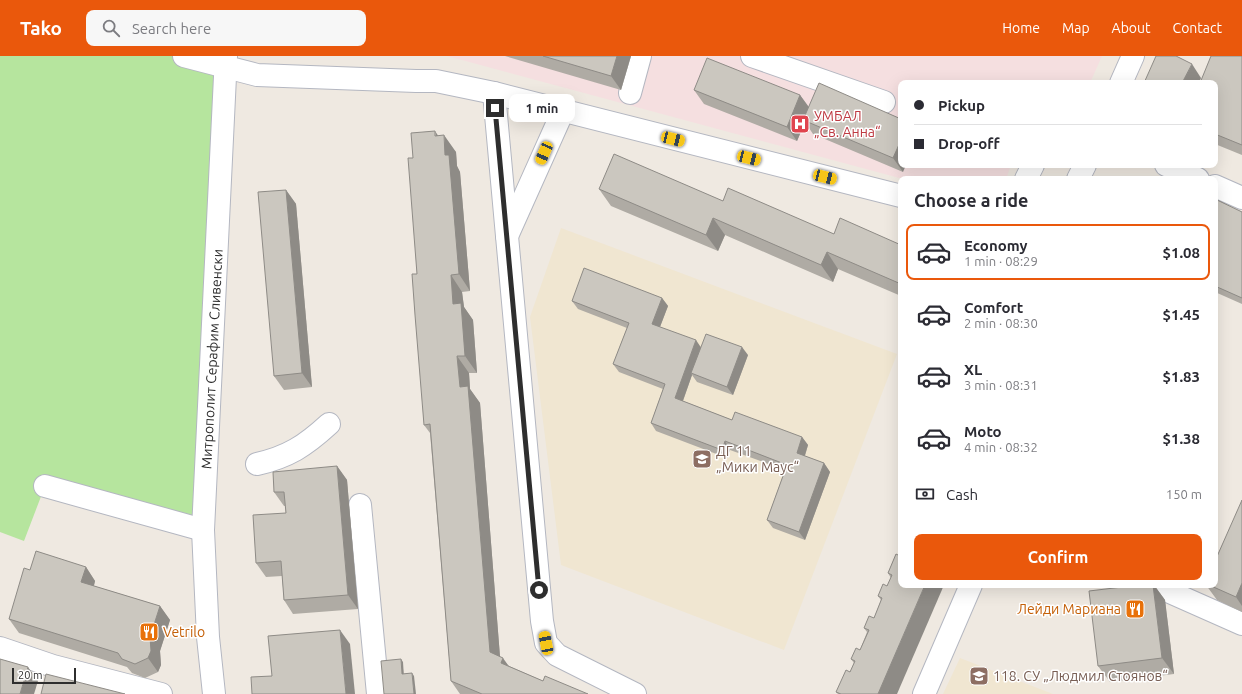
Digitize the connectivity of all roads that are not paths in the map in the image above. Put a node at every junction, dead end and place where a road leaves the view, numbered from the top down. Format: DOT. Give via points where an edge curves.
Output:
graph roads {
  1 [pos="184,56"];
  2 [pos="640,56"];
  3 [pos="752,56"];
  4 [pos="1133,56"];
  5 [pos="226,62"];
  6 [pos="1122,80"];
  7 [pos="494,93"];
  8 [pos="630,93"];
  9 [pos="884,102"];
  10 [pos="563,111"];
  11 [pos="1173,168"];
  12 [pos="1191,176"];
  13 [pos="1218,187"];
  14 [pos="898,195"];
  15 [pos="1242,198"];
  16 [pos="506,237"];
  17 [pos="329,424"];
  18 [pos="257,464"];
  19 [pos="45,486"];
  20 [pos="360,505"];
  21 [pos="203,530"];
  22 [pos="970,588"];
  23 [pos="1161,588"];
  24 [pos="1242,624"];
  25 [pos="0,648"];
  26 [pos="161,694"];
  27 [pos="214,694"];
  28 [pos="378,694"];
  29 [pos="635,694"];
  30 [pos="924,694"];
  1 -- 5 [label="street"];
  2 -- 8 [label="street"];
  3 -- 9 [label="street"];
  4 -- 6 [label="street"];
  5 -- 7 [label="street" via="257,75 436,80"];
  5 -- 21 [label="street, Митрополит Серафим Сливенски"];
  7 -- 10 [label="street"];
  7 -- 16 [label="street"];
  10 -- 14 [label="street"];
  10 -- 16 [label="street"];
  11 -- 12 [label="street"];
  13 -- 15 [label="street"];
  16 -- 29 [label="street" via="541,613 546,643 557,655"];
  17 -- 18 [label="street" via="296,451"];
  19 -- 21 [label="street"];
  20 -- 28 [label="street"];
  21 -- 27 [label="street, Митрополит Серафим Сливенски" via="208,637"];
  22 -- 30 [label="street"];
  23 -- 24 [label="street"];
  25 -- 26 [label="street" via="53,666"];
}
